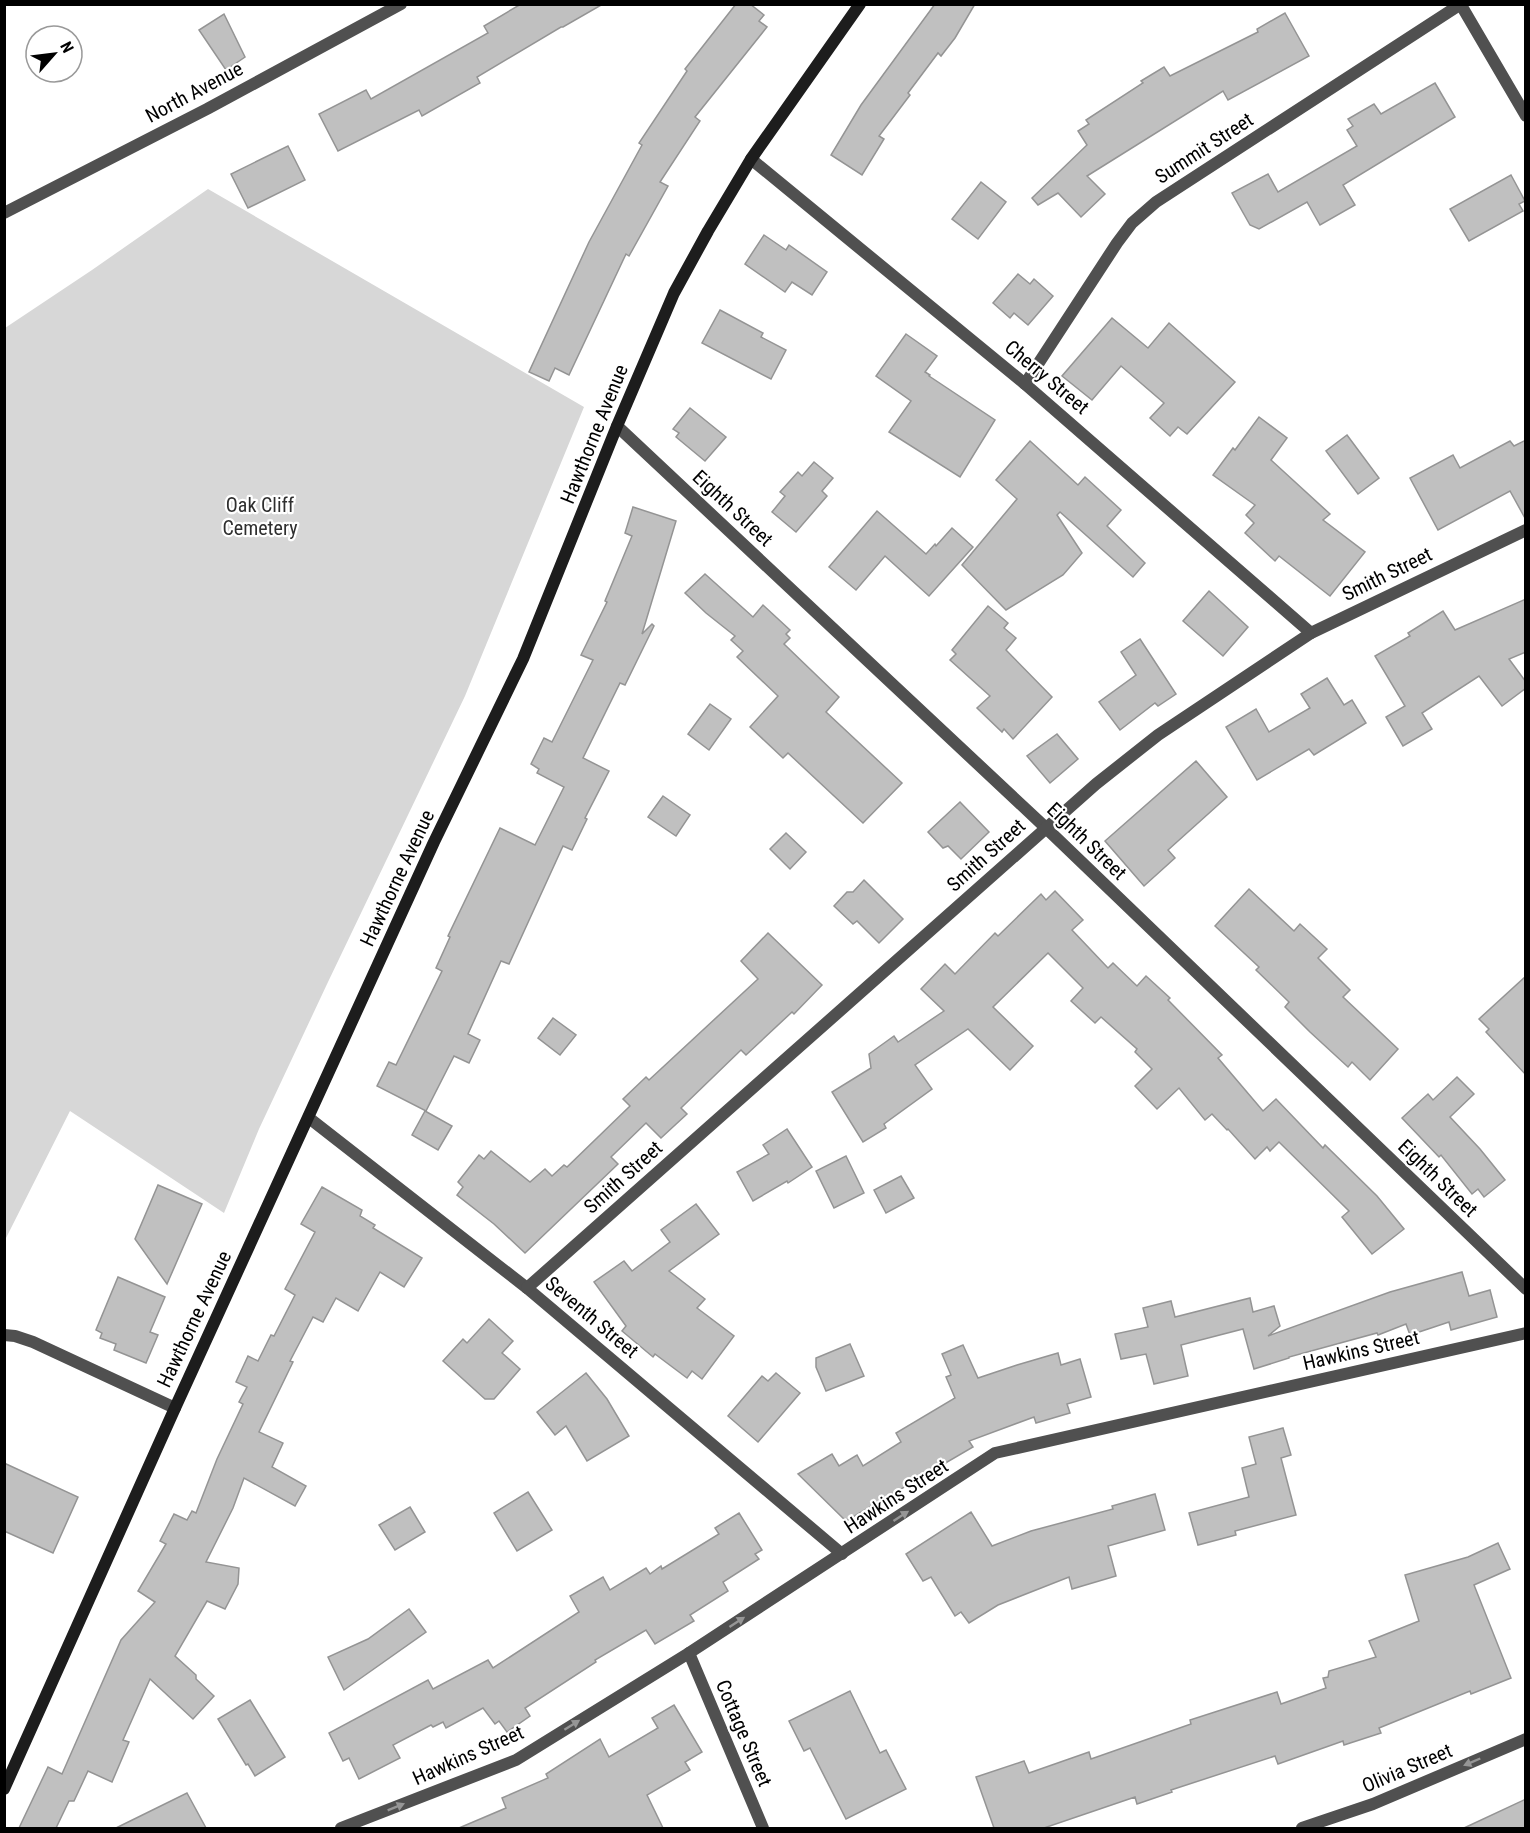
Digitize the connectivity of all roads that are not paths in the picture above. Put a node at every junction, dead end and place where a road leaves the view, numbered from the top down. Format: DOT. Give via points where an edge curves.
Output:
graph roads {
  1 [pos="401,4"];
  2 [pos="860,4"];
  3 [pos="1461,5"];
  4 [pos="1526,116"];
  5 [pos="751,159"];
  6 [pos="4,213"];
  7 [pos="1026,384"];
  8 [pos="618,426"];
  9 [pos="1526,530"];
  10 [pos="1311,633"];
  11 [pos="1046,828"];
  12 [pos="309,1118"];
  13 [pos="527,1288"];
  14 [pos="1526,1289"];
  15 [pos="1526,1333"];
  16 [pos="4,1335"];
  17 [pos="175,1408"];
  18 [pos="842,1554"];
  19 [pos="689,1653"];
  20 [pos="1526,1739"];
  21 [pos="4,1788"];
  22 [pos="341,1828"];
  23 [pos="762,1828"];
  24 [pos="1302,1828"];
  1 -- 6 [label="street, North Avenue"];
  2 -- 5 [label="street, Hawthorne Avenue"];
  3 -- 4 [label="street"];
  3 -- 7 [label="street, Summit Street" via="1156,202 1117,243"];
  5 -- 7 [label="street, Cherry Street"];
  5 -- 8 [label="street, Hawthorne Avenue" via="674,293"];
  7 -- 10 [label="street, Cherry Street"];
  8 -- 11 [label="street, Eighth Street"];
  8 -- 12 [label="street, Hawthorne Avenue" via="523,659 434,842"];
  9 -- 10 [label="street, Smith Street"];
  10 -- 11 [label="street, Smith Street" via="1158,735"];
  11 -- 13 [label="street, Smith Street"];
  11 -- 14 [label="street, Eighth Street"];
  12 -- 13 [label="street, Seventh Street"];
  12 -- 17 [label="street, Hawthorne Avenue"];
  13 -- 18 [label="street, Seventh Street"];
  18 -- 15 [label="street, Hawkins Street, one-way" via="995,1453"];
  16 -- 17 [label="street" via="33,1342"];
  17 -- 21 [label="street, Hawthorne Avenue"];
  19 -- 18 [label="street, Hawkins Street, one-way"];
  22 -- 19 [label="street, Hawkins Street, one-way" via="516,1760"];
  19 -- 23 [label="street, Cottage Street"];
  20 -- 24 [label="street, Olivia Street, one-way" via="1373,1804"];
}
